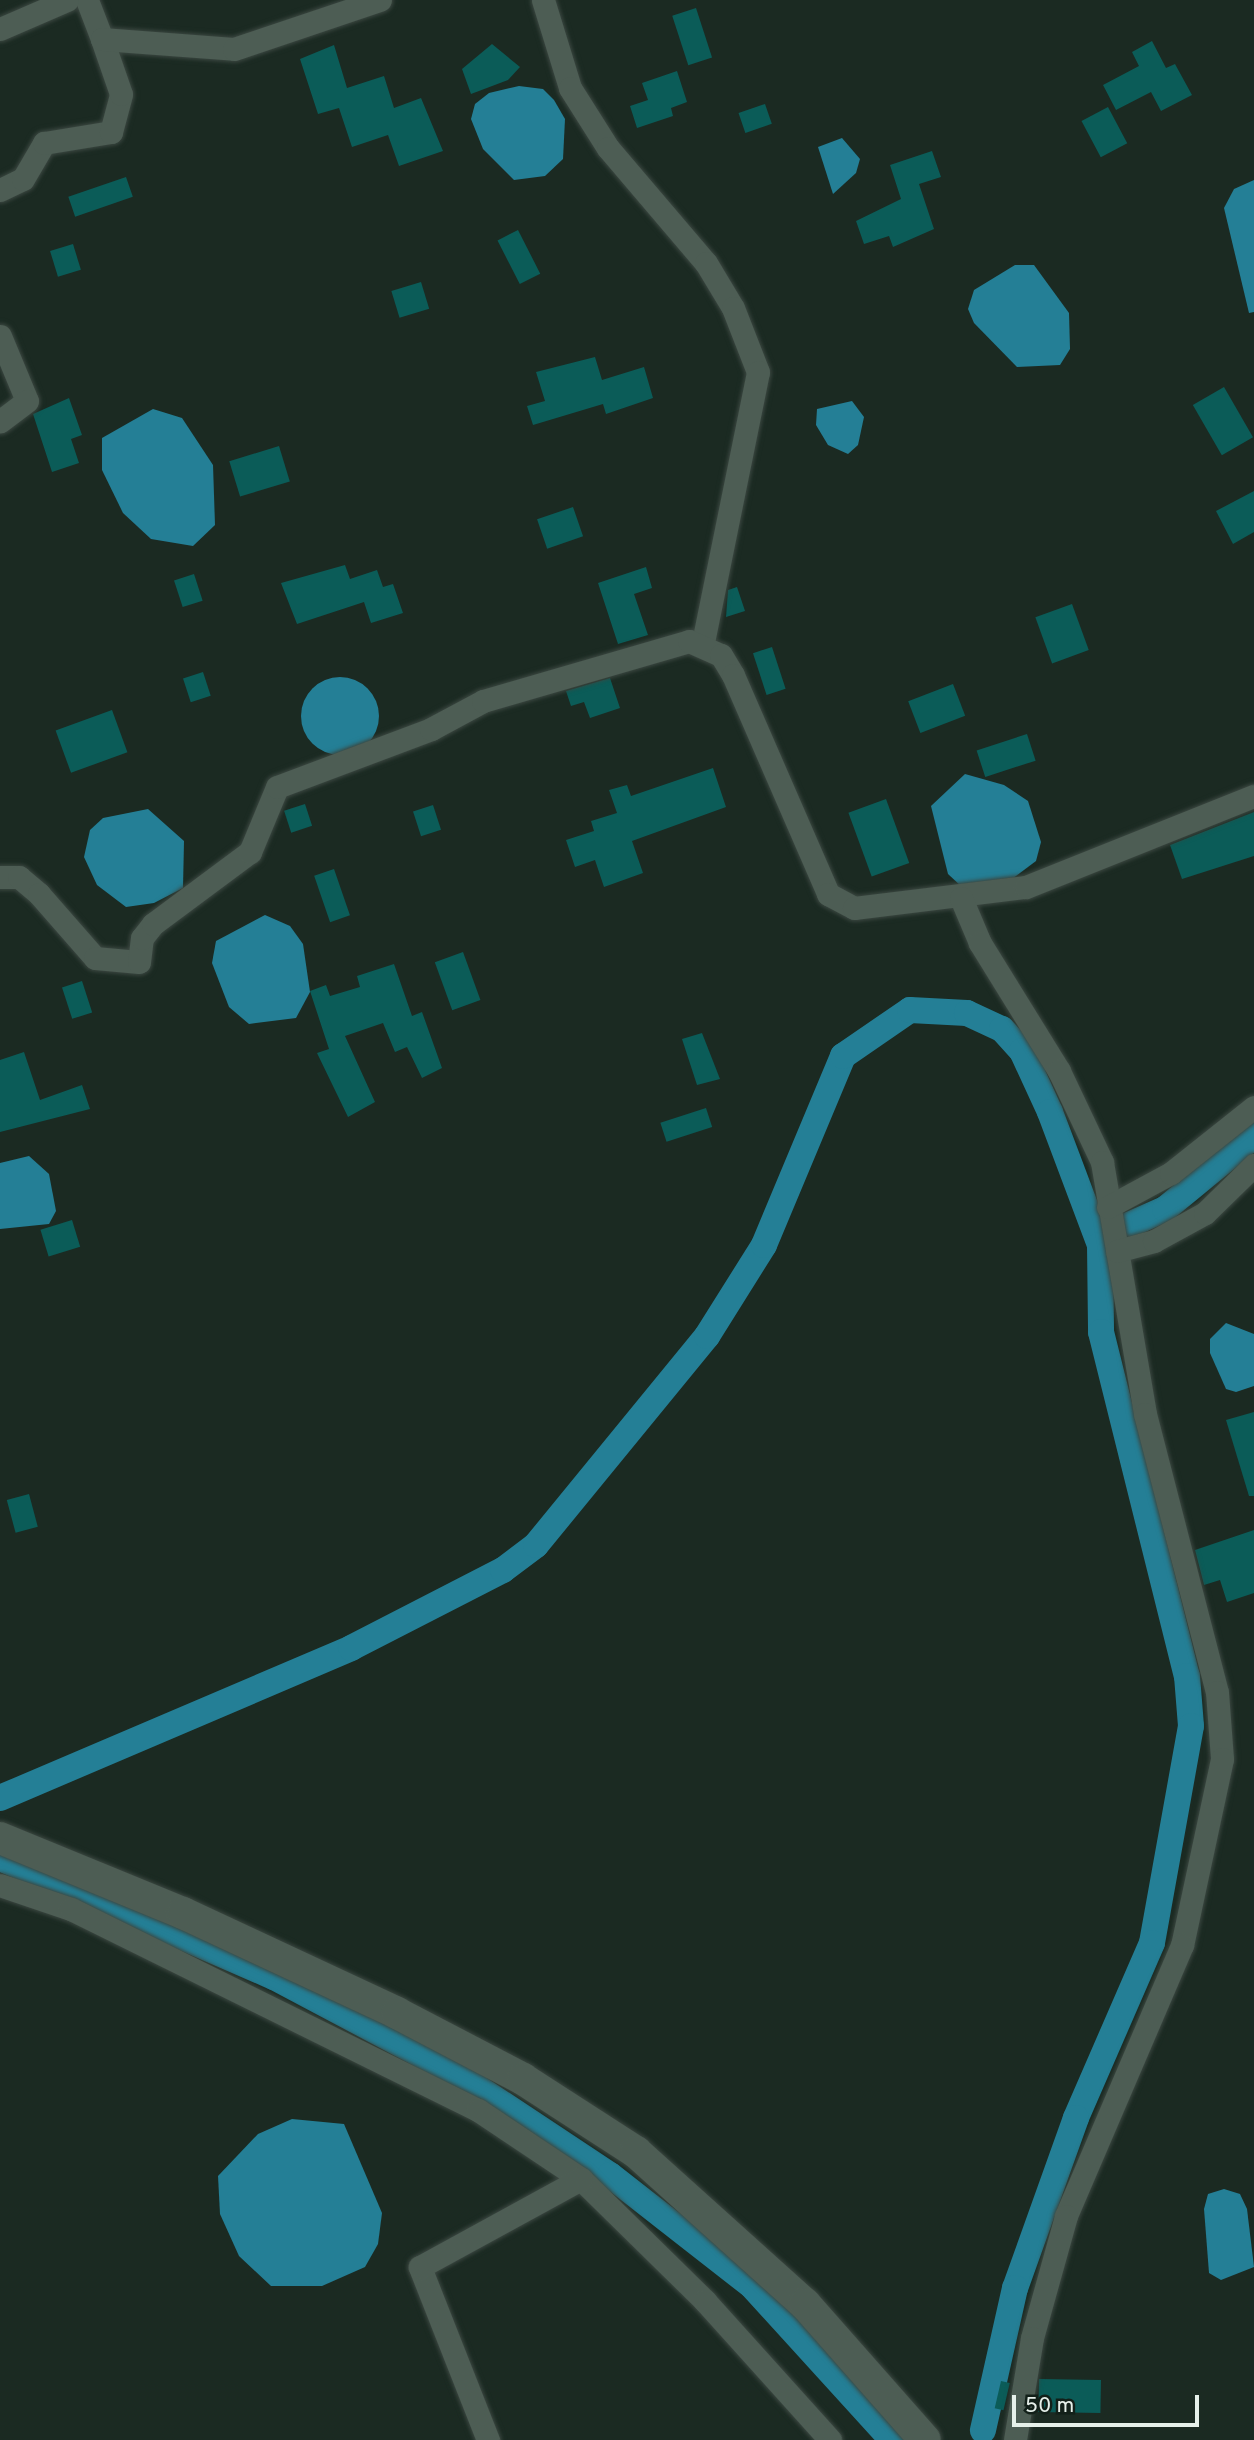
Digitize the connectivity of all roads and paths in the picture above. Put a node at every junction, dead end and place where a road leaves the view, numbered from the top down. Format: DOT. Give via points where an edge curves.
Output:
graph roads {
  1 [pos="67,0"];
  2 [pos="87,0"];
  3 [pos="380,0"];
  4 [pos="543,0"];
  5 [pos="0,29"];
  6 [pos="102,38"];
  7 [pos="0,190"];
  8 [pos="0,335"];
  9 [pos="0,421"];
  10 [pos="703,643"];
  11 [pos="1254,796"];
  12 [pos="0,877"];
  13 [pos="961,898"];
  14 [pos="1254,1107"];
  15 [pos="1254,1165"];
  16 [pos="1108,1208"];
  17 [pos="1117,1251"];
  18 [pos="0,1838"];
  19 [pos="0,1885"];
  20 [pos="581,2179"];
  21 [pos="488,2440"];
  22 [pos="830,2440"];
  23 [pos="925,2440"];
  24 [pos="1015,2440"];
  1 -- 5 [label="street"];
  2 -- 6 [label="street"];
  3 -- 6 [label="street" via="234,49"];
  4 -- 10 [label="street" via="570,88 608,148 706,263 733,308 758,372"];
  6 -- 7 [label="street" via="121,93 111,132 44,143 23,179"];
  8 -- 9 [label="street" via="27,401"];
  10 -- 12 [label="street" via="624,657 483,701 431,729 277,787 250,852 153,924 142,938 139,962 95,958 39,894 19,877"];
  10 -- 13 [label="street" via="733,675 828,894 854,908"];
  11 -- 13 [label="street" via="1026,887"];
  13 -- 16 [label="street" via="980,943 1087,1125 1102,1162"];
  14 -- 16 [label="street" via="1171,1173"];
  15 -- 17 [label="street" via="1205,1213 1154,1241"];
  16 -- 17 [label="street"];
  17 -- 24 [label="street" via="1145,1414 1217,1692 1222,1759 1182,1945 1066,2216 1032,2338"];
  18 -- 23 [label="street" via="183,1913 397,2013 523,2079 603,2130 636,2152 805,2304"];
  19 -- 20 [label="street" via="71,1909 478,2110"];
  20 -- 21 [label="street" via="420,2267"];
  20 -- 22 [label="street" via="705,2301"];
}
